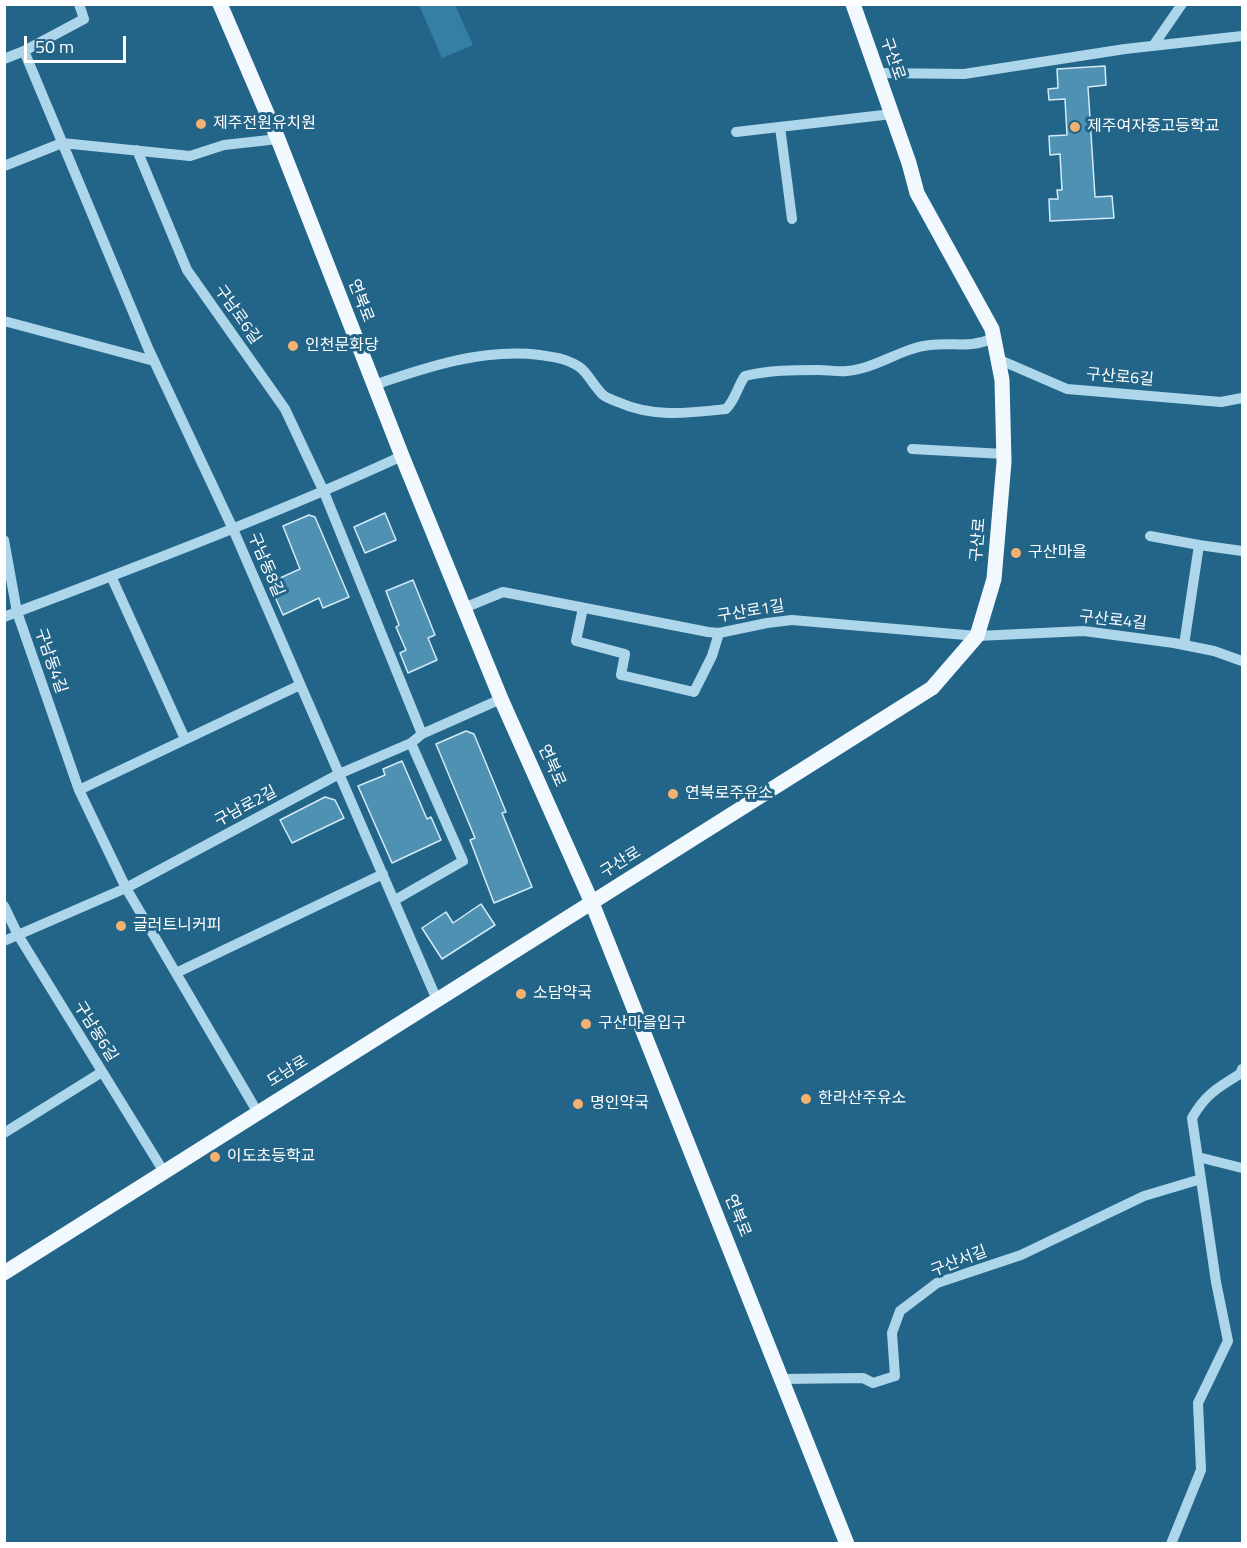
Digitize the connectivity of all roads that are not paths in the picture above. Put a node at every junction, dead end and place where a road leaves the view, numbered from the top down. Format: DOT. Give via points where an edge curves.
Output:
graph roads {
  1 [pos="79,4"];
  2 [pos="220,4"];
  3 [pos="853,4"];
  4 [pos="1182,4"];
  5 [pos="1242,36"];
  6 [pos="1153,46"];
  7 [pos="24,51"];
  8 [pos="4,59"];
  9 [pos="877,73"];
  10 [pos="892,114"];
  11 [pos="780,127"];
  12 [pos="736,132"];
  13 [pos="278,139"];
  14 [pos="62,143"];
  15 [pos="137,150"];
  16 [pos="4,166"];
  17 [pos="792,219"];
  18 [pos="4,321"];
  19 [pos="994,338"];
  20 [pos="1000,360"];
  21 [pos="154,361"];
  22 [pos="374,385"];
  23 [pos="1242,398"];
  24 [pos="912,449"];
  25 [pos="1004,454"];
  26 [pos="402,456"];
  27 [pos="324,492"];
  28 [pos="233,530"];
  29 [pos="1150,536"];
  30 [pos="4,540"];
  31 [pos="1199,545"];
  32 [pos="1242,551"];
  33 [pos="111,576"];
  34 [pos="464,608"];
  35 [pos="582,608"];
  36 [pos="17,612"];
  37 [pos="4,617"];
  38 [pos="719,633"];
  39 [pos="977,636"];
  40 [pos="1184,645"];
  41 [pos="1242,661"];
  42 [pos="300,685"];
  43 [pos="501,699"];
  44 [pos="423,734"];
  45 [pos="185,740"];
  46 [pos="411,743"];
  47 [pos="339,774"];
  48 [pos="79,790"];
  49 [pos="383,873"];
  50 [pos="126,888"];
  51 [pos="395,900"];
  52 [pos="592,903"];
  53 [pos="4,906"];
  54 [pos="18,935"];
  55 [pos="4,941"];
  56 [pos="176,973"];
  57 [pos="437,1000"];
  58 [pos="1242,1069"];
  59 [pos="102,1072"];
  60 [pos="258,1113"];
  61 [pos="6,1129"];
  62 [pos="1198,1157"];
  63 [pos="1242,1168"];
  64 [pos="164,1172"];
  65 [pos="1201,1179"];
  66 [pos="4,1273"];
  67 [pos="782,1379"];
  68 [pos="847,1544"];
  69 [pos="1171,1544"];
  1 -- 7 [label="street" via="84,19"];
  2 -- 13 [label="main road, 연북로"];
  3 -- 9 [label="main road, 구산로"];
  4 -- 6 [label="street"];
  5 -- 6 [label="street"];
  6 -- 9 [label="street" via="964,74"];
  7 -- 8 [label="street"];
  7 -- 14 [label="street, 구남동8길"];
  9 -- 10 [label="main road, 구산로"];
  10 -- 11 [label="street"];
  10 -- 19 [label="main road, 구산로" via="917,193"];
  11 -- 12 [label="street"];
  11 -- 17 [label="street"];
  13 -- 15 [label="street" via="224,145 190,156"];
  13 -- 22 [label="main road, 연북로"];
  14 -- 15 [label="street"];
  14 -- 16 [label="street"];
  14 -- 21 [label="street, 구남동8길"];
  15 -- 27 [label="street, 구남로6길" via="187,270 285,409"];
  18 -- 21 [label="street"];
  19 -- 20 [label="main road, 구산로"];
  19 -- 22 [label="street" via="978,344 912,348 847,371 791,370 745,376 735,400 726,409 698,412 659,414 629,407 603,396 584,369 561,358 518,352 427,367"];
  20 -- 23 [label="street, 구산로6길" via="1068,389 1221,402"];
  20 -- 25 [label="main road, 구산로"];
  21 -- 28 [label="street, 구남동8길"];
  22 -- 26 [label="main road, 연북로"];
  24 -- 25 [label="street"];
  25 -- 39 [label="main road, 구산로" via="994,579"];
  26 -- 27 [label="street"];
  26 -- 34 [label="main road, 연북로"];
  27 -- 28 [label="street"];
  27 -- 44 [label="street, 구남로6길"];
  28 -- 33 [label="street"];
  28 -- 42 [label="street, 구남동8길"];
  29 -- 31 [label="street"];
  30 -- 36 [label="street, 구남동4길"];
  31 -- 32 [label="street"];
  31 -- 40 [label="street"];
  33 -- 36 [label="street"];
  33 -- 45 [label="street"];
  34 -- 35 [label="street, 구산로1길" via="503,592"];
  34 -- 43 [label="main road, 연북로"];
  35 -- 38 [label="street, 구산로1길"];
  35 -- 38 [label="street" via="576,641 625,654 621,675 694,692"];
  36 -- 37 [label="street"];
  36 -- 48 [label="street, 구남동4길"];
  38 -- 39 [label="street, 구산로1길" via="792,620"];
  39 -- 40 [label="street, 구산로4길" via="1084,631"];
  39 -- 52 [label="main road, 구산로" via="932,688"];
  40 -- 41 [label="street, 구산로4길"];
  42 -- 45 [label="street"];
  42 -- 47 [label="street, 구남동8길"];
  43 -- 44 [label="street, 구남로2길"];
  43 -- 52 [label="main road, 연북로"];
  44 -- 46 [label="street, 구남로2길"];
  45 -- 48 [label="street"];
  46 -- 47 [label="street, 구남로2길"];
  46 -- 51 [label="street" via="463,861"];
  47 -- 49 [label="street, 구남동8길"];
  47 -- 50 [label="street, 구남로2길"];
  48 -- 50 [label="street, 구남동4길"];
  49 -- 51 [label="street, 구남동8길"];
  49 -- 56 [label="street"];
  50 -- 54 [label="street, 구남로2길"];
  50 -- 56 [label="street, 구남동4길"];
  51 -- 57 [label="street, 구남동8길"];
  52 -- 57 [label="main road, 도남로"];
  52 -- 67 [label="main road, 연북로"];
  53 -- 54 [label="street, 구남동6길"];
  54 -- 55 [label="street, 구남로2길"];
  54 -- 59 [label="street, 구남동6길"];
  56 -- 60 [label="street, 구남동4길"];
  57 -- 60 [label="main road, 도남로"];
  58 -- 62 [label="street" via="1212,1091 1192,1118"];
  59 -- 61 [label="street"];
  59 -- 64 [label="street, 구남동6길"];
  60 -- 64 [label="main road, 도남로"];
  62 -- 63 [label="street"];
  62 -- 65 [label="street"];
  64 -- 66 [label="main road, 도남로"];
  65 -- 67 [label="street, 구산서길" via="1144,1196 1021,1255 937,1283 900,1311 892,1333 896,1376 873,1383 863,1378"];
  65 -- 69 [label="street" via="1228,1341 1198,1403 1201,1470"];
  67 -- 68 [label="main road, 연북로"];
}
